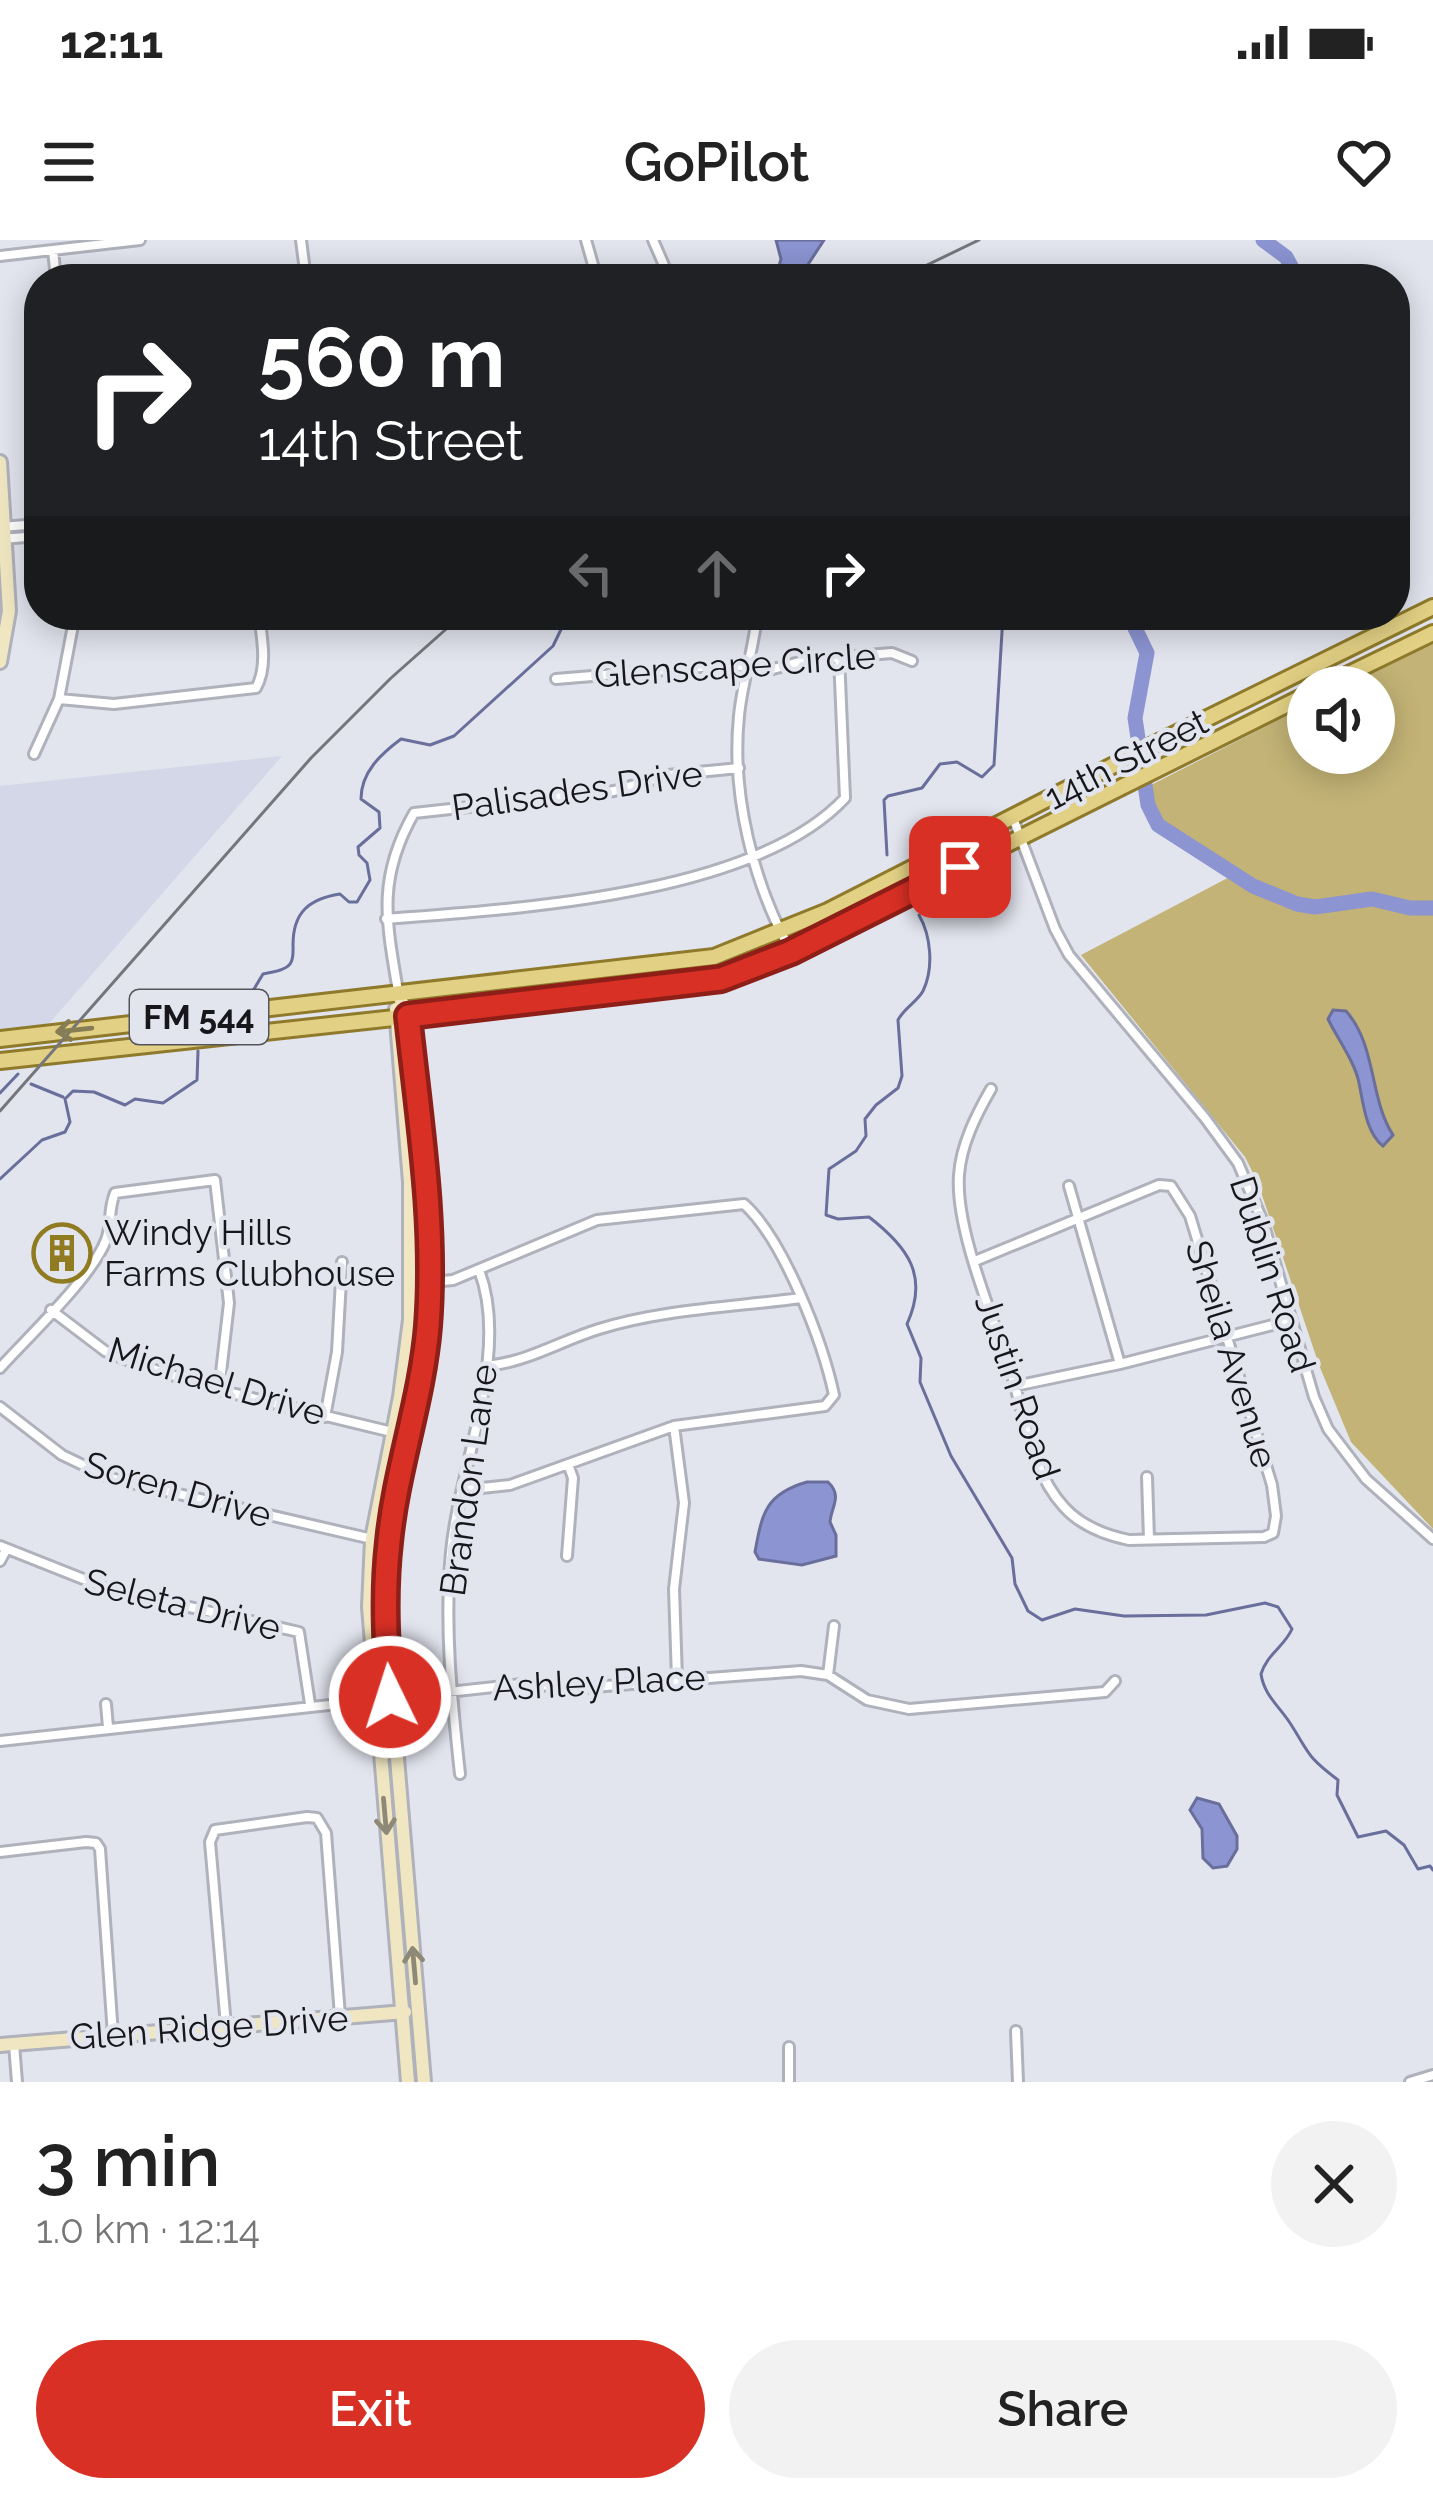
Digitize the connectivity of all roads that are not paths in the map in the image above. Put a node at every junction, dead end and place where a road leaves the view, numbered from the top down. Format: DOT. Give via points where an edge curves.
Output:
graph roads {
  1 [pos="140,240"];
  2 [pos="53,250"];
  3 [pos="0,256"];
  4 [pos="54,264"];
  5 [pos="0,462"];
  6 [pos="3,533"];
  7 [pos="75,630"];
  8 [pos="261,630"];
  9 [pos="754,630"];
  10 [pos="1386,630"];
  11 [pos="1433,633"];
  12 [pos="839,656"];
  13 [pos="912,661"];
  14 [pos="0,662"];
  15 [pos="1364,666"];
  16 [pos="747,669"];
  17 [pos="556,679"];
  18 [pos="59,699"];
  19 [pos="1287,704"];
  20 [pos="34,754"];
  21 [pos="739,768"];
  22 [pos="1013,817"];
  23 [pos="1020,838"];
  24 [pos="752,858"];
  25 [pos="386,919"];
  26 [pos="780,932"];
  27 [pos="791,952"];
  28 [pos="399,996"];
  29 [pos="401,1017"];
  30 [pos="0,1039"];
  31 [pos="0,1061"];
  32 [pos="992,1090"];
  33 [pos="418,1181"];
  34 [pos="1069,1186"];
  35 [pos="1078,1219"];
  36 [pos="975,1261"];
  37 [pos="342,1262"];
  38 [pos="479,1270"];
  39 [pos="429,1284"];
  40 [pos="411,1285"];
  41 [pos="801,1298"];
  42 [pos="52,1310"];
  43 [pos="1292,1320"];
  44 [pos="1227,1338"];
  45 [pos="1120,1364"];
  46 [pos="486,1366"];
  47 [pos="0,1368"];
  48 [pos="1015,1386"];
  49 [pos="219,1390"];
  50 [pos="0,1406"];
  51 [pos="325,1417"];
  52 [pos="674,1426"];
  53 [pos="392,1432"];
  54 [pos="568,1464"];
  55 [pos="1147,1478"];
  56 [pos="463,1490"];
  57 [pos="1274,1533"];
  58 [pos="372,1539"];
  59 [pos="1433,1539"];
  60 [pos="1149,1540"];
  61 [pos="3,1548"];
  62 [pos="567,1556"];
  63 [pos="0,1561"];
  64 [pos="834,1626"];
  65 [pos="828,1675"];
  66 [pos="677,1679"];
  67 [pos="1115,1681"];
  68 [pos="452,1692"];
  69 [pos="383,1698"];
  70 [pos="106,1704"];
  71 [pos="310,1705"];
  72 [pos="108,1727"];
  73 [pos="0,1741"];
  74 [pos="460,1774"];
  75 [pos="0,1852"];
  76 [pos="402,2012"];
  77 [pos="418,2012"];
  78 [pos="340,2017"];
  79 [pos="226,2026"];
  80 [pos="1016,2031"];
  81 [pos="113,2035"];
  82 [pos="7,2044"];
  83 [pos="789,2047"];
  84 [pos="1433,2075"];
  85 [pos="17,2082"];
  86 [pos="408,2082"];
  87 [pos="424,2082"];
  88 [pos="789,2082"];
  89 [pos="1018,2082"];
  90 [pos="1410,2082"];
  1 -- 2 [label="street"];
  2 -- 3 [label="street"];
  2 -- 4 [label="street"];
  5 -- 6 [label="main road"];
  6 -- 14 [label="main road" via="9,611"];
  7 -- 18 [label="street"];
  8 -- 18 [label="street" via="256,688 114,704"];
  9 -- 16 [label="street"];
  10 -- 22 [label="main road, 14th Street"];
  11 -- 15 [label="main road"];
  12 -- 13 [label="street, Glenscape Circle" via="892,653"];
  12 -- 16 [label="street, Glenscape Circle"];
  12 -- 24 [label="street" via="845,798"];
  16 -- 17 [label="street, Glenscape Circle"];
  16 -- 21 [label="street"];
  18 -- 20 [label="street"];
  19 -- 23 [label="main road, 14th Street"];
  21 -- 24 [label="street"];
  21 -- 25 [label="street, Palisades Drive" via="414,813 391,865"];
  22 -- 23 [label="street, Dublin Road"];
  22 -- 26 [label="main road, 14th Street"];
  23 -- 27 [label="main road, 14th Street"];
  23 -- 43 [label="street, Dublin Road" via="1070,955 1244,1174"];
  24 -- 25 [label="street" via="648,890"];
  24 -- 26 [label="street"];
  25 -- 28 [label="street"];
  26 -- 27 [label="street"];
  26 -- 28 [label="main road, 14th Street" via="691,961"];
  27 -- 29 [label="main road, 14th Street" via="694,985"];
  28 -- 29 [label="main road"];
  28 -- 30 [label="main road, FM 544, one-way"];
  29 -- 31 [label="main road, FM 544"];
  29 -- 33 [label="main road"];
  32 -- 36 [label="street, Justin Road" via="961,1158 960,1206"];
  33 -- 39 [label="main road"];
  33 -- 40 [label="main road"];
  34 -- 35 [label="street"];
  35 -- 36 [label="street"];
  35 -- 44 [label="street, Sheila Avenue" via="1166,1183 1190,1216"];
  35 -- 45 [label="street"];
  36 -- 48 [label="street, Justin Road"];
  37 -- 51 [label="street"];
  38 -- 39 [label="street"];
  38 -- 41 [label="street" via="598,1220 743,1204"];
  38 -- 46 [label="street, Brandon Lane" via="489,1314"];
  39 -- 40 [label="street"];
  39 -- 69 [label="main road" via="422,1373 388,1542"];
  40 -- 53 [label="main road"];
  41 -- 46 [label="street" via="633,1321"];
  41 -- 52 [label="street" via="828,1365 834,1395 825,1406"];
  42 -- 47 [label="street"];
  42 -- 49 [label="street, Michael Drive" via="105,1352"];
  42 -- 49 [label="street" via="104,1245 115,1193 215,1180 229,1303"];
  43 -- 44 [label="street"];
  43 -- 59 [label="street, Dublin Road" via="1333,1438"];
  44 -- 45 [label="street"];
  44 -- 57 [label="street, Sheila Avenue" via="1272,1484"];
  45 -- 48 [label="street"];
  46 -- 56 [label="street, Brandon Lane"];
  48 -- 60 [label="street, Justin Road" via="1037,1462 1063,1506 1113,1536"];
  49 -- 51 [label="street, Michael Drive"];
  50 -- 58 [label="street, Soren Drive" via="48,1446 110,1478"];
  51 -- 53 [label="street, Michael Drive"];
  52 -- 54 [label="street"];
  52 -- 66 [label="street" via="684,1503 674,1588"];
  53 -- 58 [label="main road"];
  54 -- 56 [label="street" via="510,1486"];
  54 -- 62 [label="street"];
  55 -- 60 [label="street"];
  56 -- 68 [label="street, Brandon Lane" via="448,1593"];
  57 -- 60 [label="street, Justin Road"];
  58 -- 69 [label="main road" via="368,1607"];
  61 -- 63 [label="street"];
  61 -- 71 [label="street, Seleta Drive" via="106,1588 299,1632"];
  64 -- 65 [label="street"];
  65 -- 66 [label="street, Ashley Place"];
  65 -- 67 [label="street, Ashley Place" via="867,1700 910,1709 1105,1692"];
  66 -- 68 [label="street, Ashley Place"];
  68 -- 69 [label="street, Ashley Place"];
  68 -- 74 [label="street, Brandon Lane"];
  69 -- 71 [label="street, Ashley Place"];
  69 -- 76 [label="main road, one-way"];
  77 -- 69 [label="main road, one-way"];
  70 -- 72 [label="street"];
  71 -- 72 [label="street, Ashley Place"];
  72 -- 73 [label="street, Ashley Place"];
  75 -- 81 [label="street" via="86,1842 100,1849"];
  76 -- 77 [label="main road, Glen Ridge Drive"];
  76 -- 78 [label="main road, Glen Ridge Drive"];
  76 -- 86 [label="main road"];
  77 -- 87 [label="main road"];
  78 -- 79 [label="main road, Glen Ridge Drive"];
  78 -- 79 [label="street" via="326,1832 307,1817 215,1830 210,1842"];
  79 -- 81 [label="main road, Glen Ridge Drive"];
  80 -- 89 [label="street"];
  81 -- 82 [label="main road, Glen Ridge Drive"];
  82 -- 85 [label="street"];
  83 -- 88 [label="street"];
  84 -- 90 [label="street"];
}
